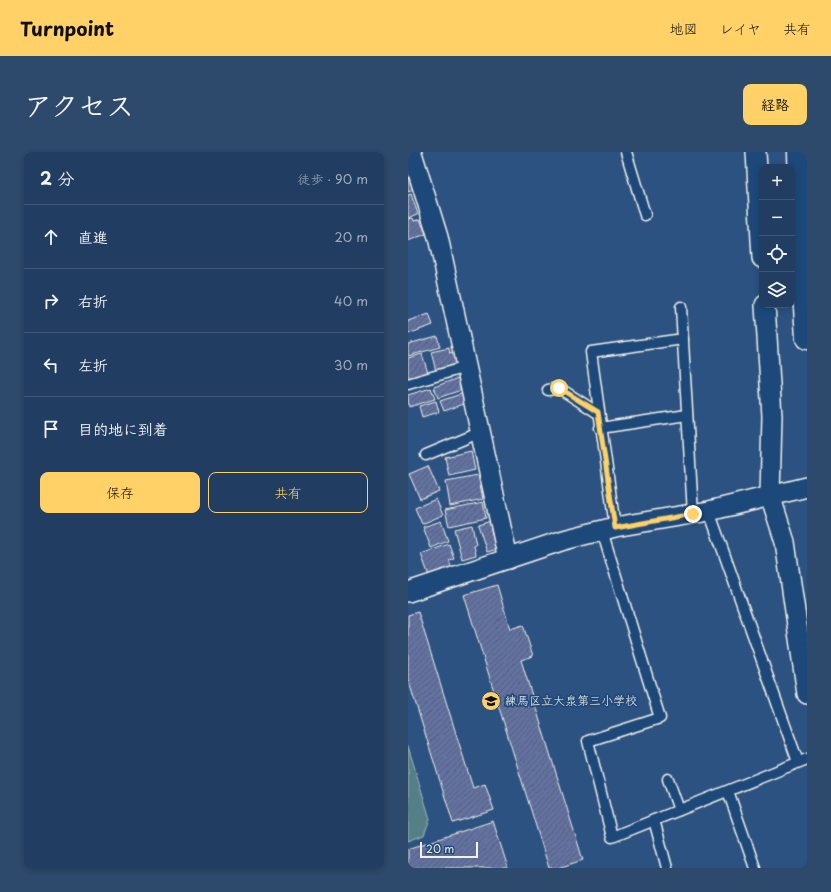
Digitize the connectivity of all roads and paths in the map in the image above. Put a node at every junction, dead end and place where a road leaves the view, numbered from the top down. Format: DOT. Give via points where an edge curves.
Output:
graph roads {
  1 [pos="626,152"];
  2 [pos="756,152"];
  3 [pos="799,152"];
  4 [pos="412,154"];
  5 [pos="645,215"];
  6 [pos="761,236"];
  7 [pos="681,307"];
  8 [pos="765,308"];
  9 [pos="807,338"];
  10 [pos="683,339"];
  11 [pos="466,367"];
  12 [pos="408,384"];
  13 [pos="548,390"];
  14 [pos="598,412"];
  15 [pos="687,414"];
  16 [pos="600,428"];
  17 [pos="480,432"];
  18 [pos="426,456"];
  19 [pos="807,486"];
  20 [pos="777,494"];
  21 [pos="701,513"];
  22 [pos="609,529"];
  23 [pos="508,559"];
  24 [pos="408,592"];
  25 [pos="807,694"];
  26 [pos="802,761"];
  27 [pos="668,778"];
  28 [pos="728,791"];
  29 [pos="679,810"];
  30 [pos="654,820"];
  31 [pos="667,868"];
  32 [pos="755,868"];
  1 -- 5 [label="lane"];
  2 -- 6 [label="street"];
  3 -- 9 [label="highway"];
  4 -- 11 [label="street" via="438,237"];
  7 -- 10 [label="lane"];
  8 -- 20 [label="street"];
  10 -- 14 [label="lane" via="590,352"];
  10 -- 15 [label="lane"];
  11 -- 12 [label="lane"];
  11 -- 17 [label="street"];
  13 -- 14 [label="lane" via="559,388"];
  14 -- 16 [label="lane"];
  15 -- 16 [label="lane"];
  15 -- 21 [label="lane"];
  16 -- 22 [label="lane"];
  17 -- 18 [label="lane"];
  17 -- 23 [label="street"];
  19 -- 20 [label="street"];
  20 -- 21 [label="street"];
  20 -- 25 [label="street"];
  21 -- 22 [label="street"];
  21 -- 26 [label="lane"];
  22 -- 23 [label="street" via="564,540"];
  22 -- 30 [label="lane" via="660,718 588,741 612,837"];
  23 -- 24 [label="street"];
  26 -- 28 [label="lane"];
  27 -- 29 [label="lane"];
  28 -- 29 [label="lane"];
  28 -- 32 [label="lane"];
  29 -- 30 [label="lane"];
  30 -- 31 [label="lane"];
}
